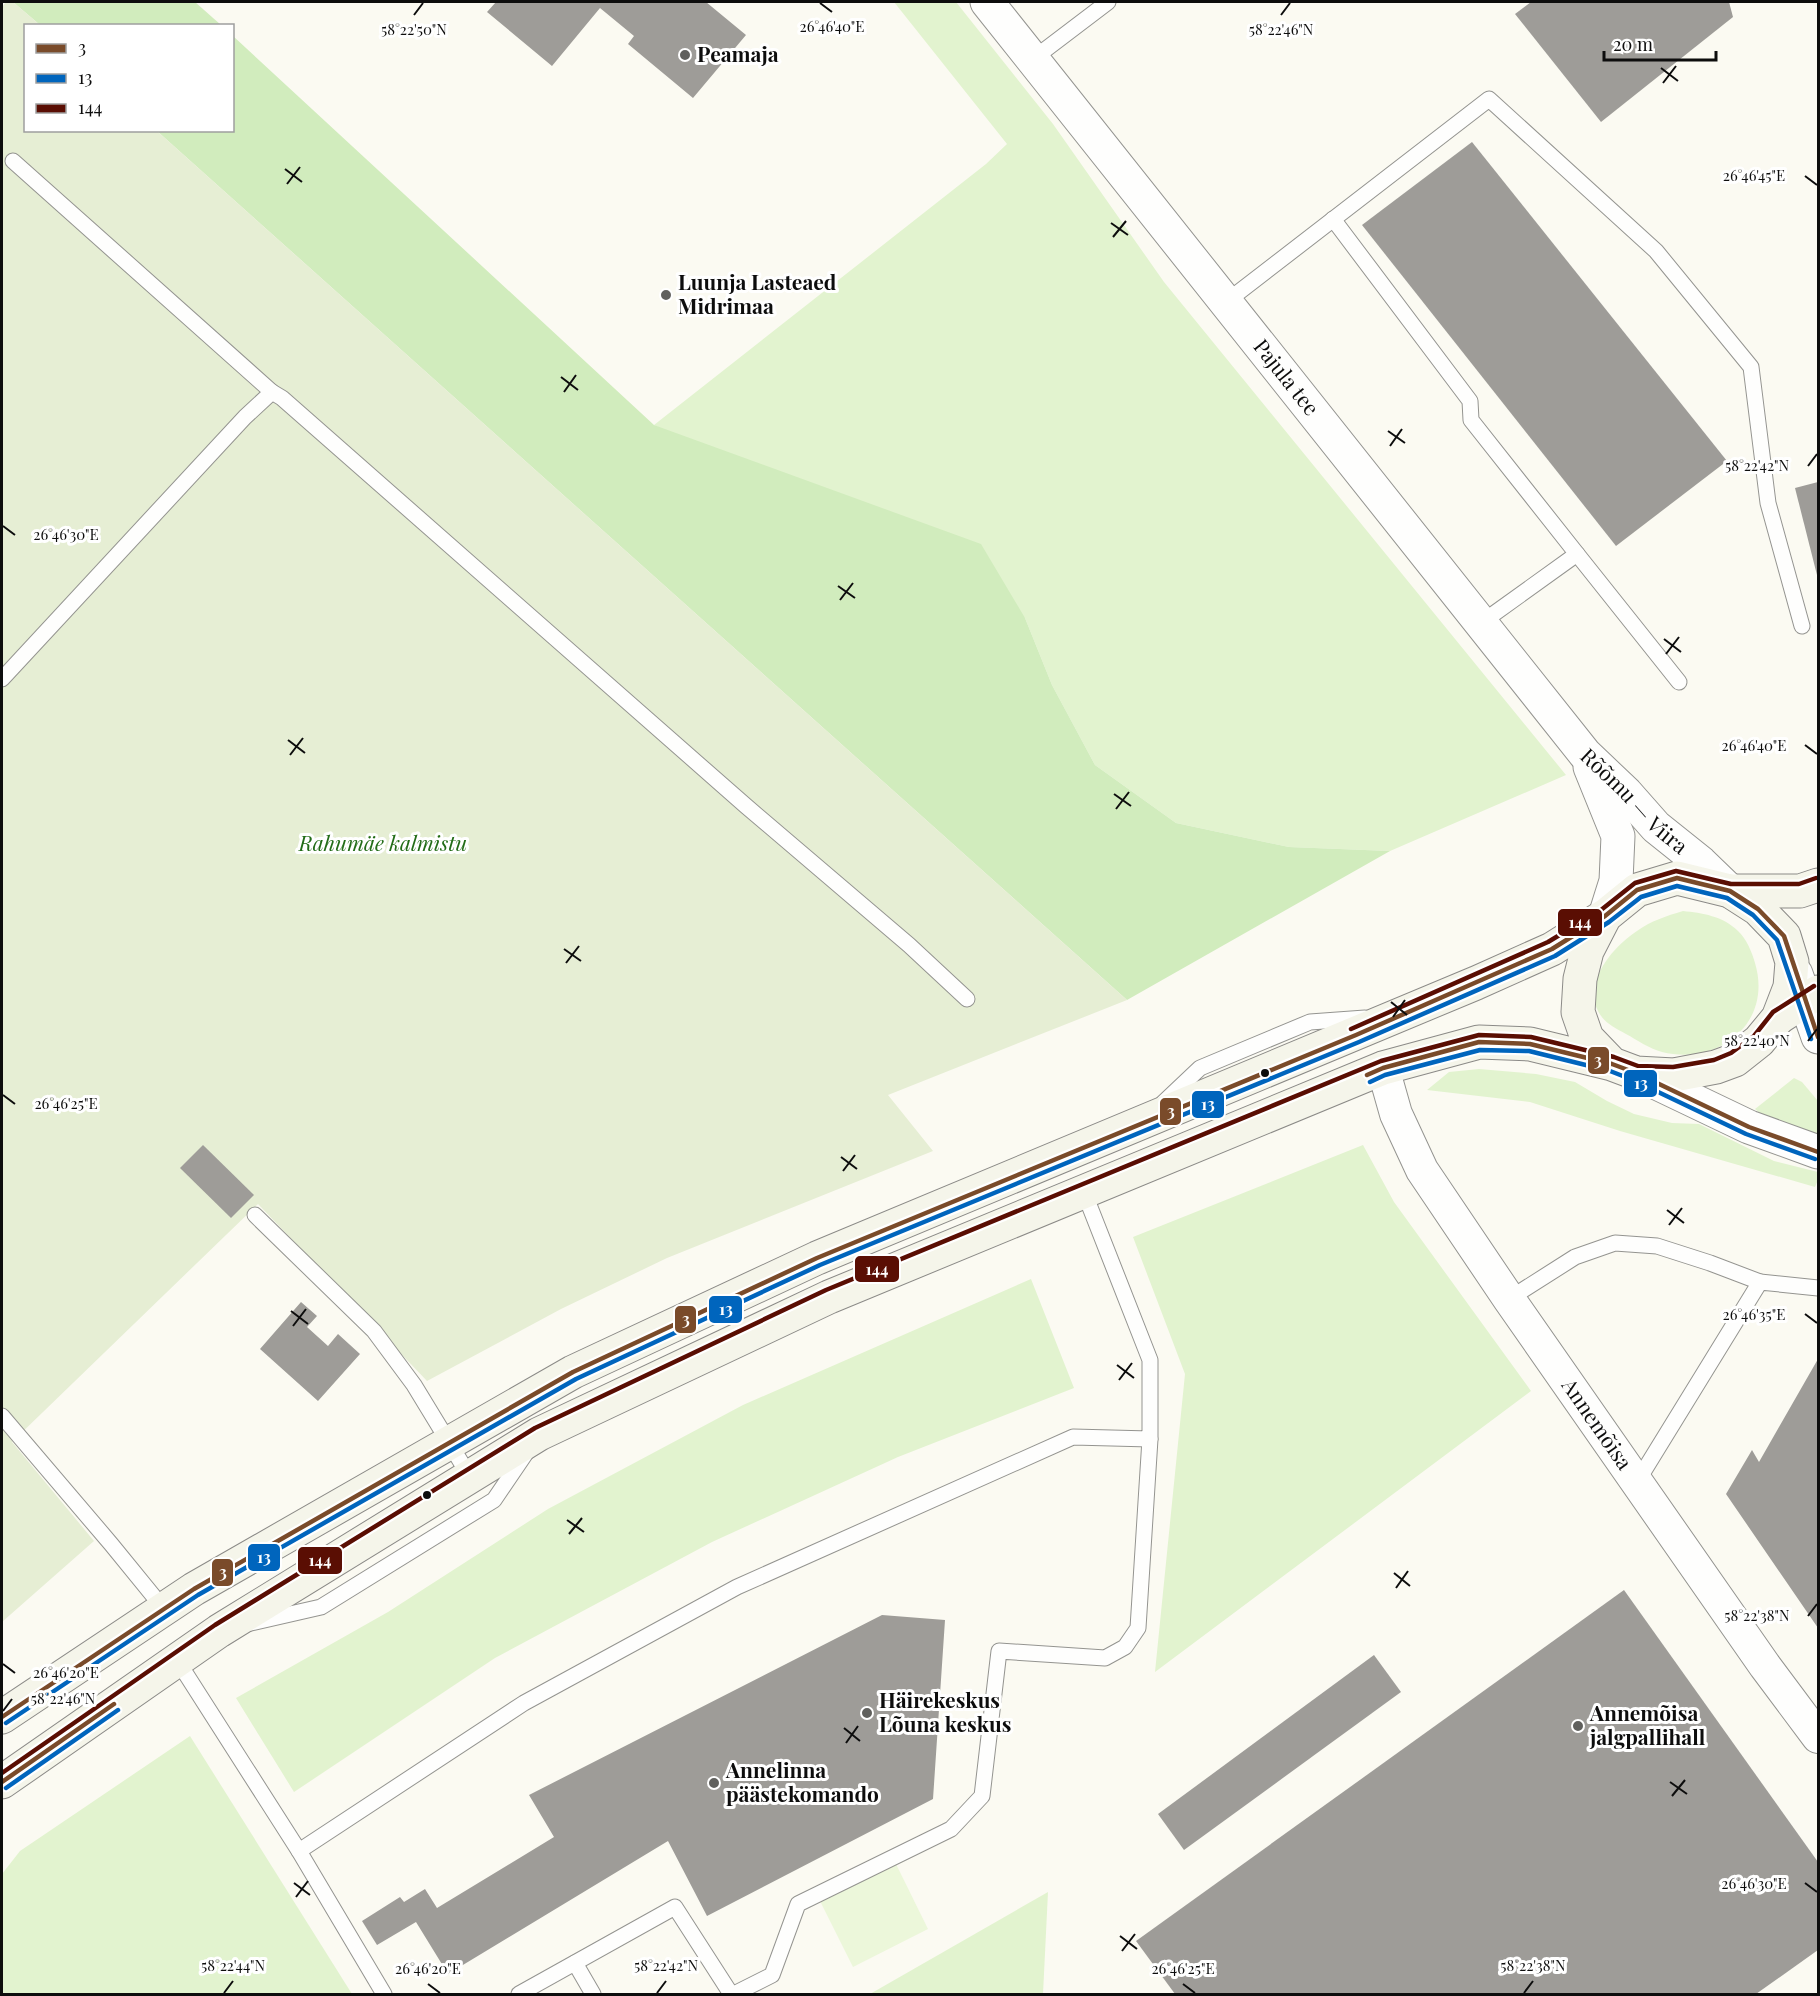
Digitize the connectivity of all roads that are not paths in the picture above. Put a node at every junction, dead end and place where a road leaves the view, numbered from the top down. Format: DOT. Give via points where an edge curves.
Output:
graph roads {
  1 [pos="987,2"];
  2 [pos="1108,2"];
  3 [pos="1033,59"];
  4 [pos="13,162"];
  5 [pos="1333,219"];
  6 [pos="1226,302"];
  7 [pos="272,392"];
  8 [pos="1577,554"];
  9 [pos="1481,623"];
  10 [pos="1802,626"];
  11 [pos="2,679"];
  12 [pos="1678,682"];
  13 [pos="1585,754"];
  14 [pos="1818,885"];
  15 [pos="1730,891"];
  16 [pos="1605,916"];
  17 [pos="967,999"];
  18 [pos="1800,1004"];
  19 [pos="1818,1037"];
  20 [pos="1383,1068"];
  21 [pos="1624,1068"];
  22 [pos="1818,1152"];
  23 [pos="1084,1192"];
  24 [pos="255,1215"];
  25 [pos="1760,1282"];
  26 [pos="1818,1288"];
  27 [pos="1509,1299"];
  28 [pos="2,1416"];
  29 [pos="539,1434"];
  30 [pos="1150,1439"];
  31 [pos="450,1442"];
  32 [pos="470,1477"];
  33 [pos="1637,1482"];
  34 [pos="164,1609"];
  35 [pos="219,1631"];
  36 [pos="177,1660"];
  37 [pos="2,1717"];
  38 [pos="1818,1737"];
  39 [pos="2,1782"];
  40 [pos="299,1851"];
  41 [pos="575,1963"];
  42 [pos="384,1995"];
  43 [pos="519,1995"];
  44 [pos="594,1995"];
  45 [pos="733,1995"];
  1 -- 3 [label="street, Pajula tee"];
  2 -- 3 [label="lane"];
  3 -- 6 [label="street, Pajula tee"];
  4 -- 7 [label="lane"];
  5 -- 6 [label="lane"];
  5 -- 8 [label="lane" via="1470,401 1471,420"];
  5 -- 10 [label="lane" via="1490,99 1656,251 1751,367 1768,503"];
  6 -- 9 [label="street, Pajula tee"];
  7 -- 11 [label="lane"];
  7 -- 17 [label="lane"];
  8 -- 9 [label="lane"];
  8 -- 12 [label="lane"];
  9 -- 13 [label="street, Pajula tee"];
  13 -- 15 [label="street, Rõõmu — Viira" via="1656,827"];
  13 -- 16 [label="street, Rõõmu — Viira" via="1618,836 1616,881"];
  14 -- 15 [label="main road" via="1800,891"];
  15 -- 16 [label="main road" via="1677,878 1637,890"];
  15 -- 18 [label="main road" via="1758,909 1784,936 1792,962 1790,987"];
  16 -- 21 [label="main road" via="1587,951 1578,1012 1587,1038"];
  16 -- 31 [label="main road" via="1552,949 1404,1015 817,1258 573,1372"];
  18 -- 19 [label="street"];
  18 -- 21 [label="main road" via="1735,1060 1716,1067 1674,1075"];
  20 -- 21 [label="main road" via="1479,1042 1530,1044"];
  20 -- 23 [label="main road"];
  20 -- 27 [label="street, Annemõisa" via="1396,1114 1422,1170"];
  21 -- 22 [label="street" via="1749,1127"];
  23 -- 29 [label="main road" via="829,1297"];
  23 -- 30 [label="lane" via="1150,1360"];
  24 -- 31 [label="lane" via="374,1331"];
  25 -- 26 [label="lane"];
  25 -- 27 [label="lane" via="1657,1246 1615,1244 1575,1257"];
  25 -- 33 [label="lane"];
  27 -- 33 [label="street, Annemõisa"];
  28 -- 34 [label="lane"];
  29 -- 32 [label="main road"];
  29 -- 35 [label="lane" via="494,1500 321,1607"];
  30 -- 40 [label="lane" via="1073,1437 737,1587 524,1703"];
  30 -- 45 [label="lane" via="1138,1628 1125,1647 1105,1658 999,1651 982,1796 951,1829 798,1904 772,1975"];
  31 -- 32 [label="lane"];
  31 -- 34 [label="main road"];
  32 -- 35 [label="main road"];
  33 -- 38 [label="street, Annemõisa"];
  34 -- 37 [label="main road"];
  35 -- 36 [label="main road"];
  36 -- 39 [label="main road"];
  36 -- 40 [label="lane"];
  40 -- 42 [label="lane"];
  41 -- 43 [label="lane"];
  41 -- 44 [label="lane"];
  41 -- 45 [label="lane" via="675,1908"];
}
